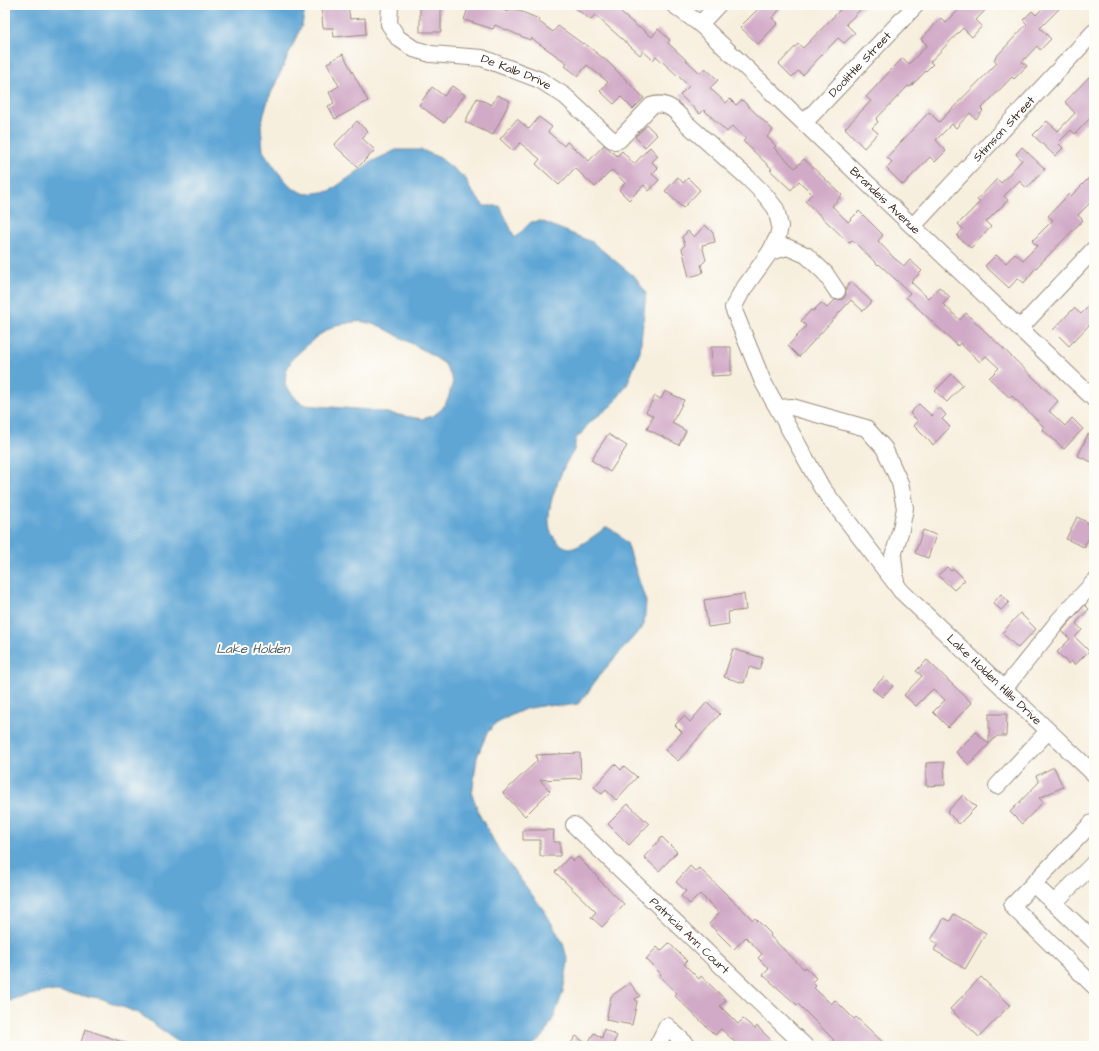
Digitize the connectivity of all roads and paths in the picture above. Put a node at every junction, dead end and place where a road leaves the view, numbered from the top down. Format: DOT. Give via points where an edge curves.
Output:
graph roads {
  1 [pos="390,5"];
  2 [pos="674,5"];
  3 [pos="718,5"];
  4 [pos="916,5"];
  5 [pos="700,24"];
  6 [pos="1094,32"];
  7 [pos="804,123"];
  8 [pos="913,226"];
  9 [pos="1094,249"];
  10 [pos="770,252"];
  11 [pos="837,291"];
  12 [pos="1020,328"];
  13 [pos="1094,399"];
  14 [pos="778,408"];
  15 [pos="1094,582"];
  16 [pos="896,584"];
  17 [pos="1004,689"];
  18 [pos="1048,731"];
  19 [pos="1094,774"];
  20 [pos="997,786"];
  21 [pos="574,825"];
  22 [pos="1094,826"];
  23 [pos="1094,863"];
  24 [pos="1033,884"];
  25 [pos="1054,904"];
  26 [pos="1094,941"];
  27 [pos="1094,986"];
  28 [pos="657,1046"];
  29 [pos="688,1046"];
  30 [pos="805,1046"];
  1 -- 10 [label="street, De Kalb Drive" via="389,24 398,38 414,49 431,54 482,58 540,80 565,96 615,141 619,140 651,106 666,105 678,113 748,178 776,209 780,226"];
  2 -- 5 [label="street, Brandeis Avenue"];
  3 -- 5 [label="street"];
  4 -- 7 [label="street, Doolittle Street"];
  5 -- 7 [label="street, Brandeis Avenue"];
  6 -- 8 [label="street, Stimson Street"];
  7 -- 8 [label="street, Brandeis Avenue"];
  8 -- 12 [label="street, Brandeis Avenue"];
  9 -- 12 [label="street"];
  10 -- 11 [label="street" via="787,247 806,255 825,273"];
  10 -- 14 [label="street, Lake Holden Hills Drive" via="742,290 733,308 763,382"];
  12 -- 13 [label="street, Brandeis Avenue"];
  14 -- 16 [label="street, Lake Holden Hills Drive" via="822,488"];
  14 -- 16 [label="street" via="792,407 866,428 884,448 900,483 905,508 893,556"];
  15 -- 17 [label="street" via="1055,625"];
  16 -- 17 [label="street, Lake Holden Hills Drive"];
  17 -- 18 [label="street, Lake Holden Hills Drive"];
  18 -- 19 [label="street, Lake Holden Hills Drive"];
  18 -- 20 [label="street"];
  21 -- 30 [label="street, Patricia Ann Court"];
  22 -- 24 [label="street" via="1092,823"];
  23 -- 25 [label="street"];
  24 -- 25 [label="street"];
  24 -- 27 [label="street" via="1012,906"];
  25 -- 26 [label="street"];
  28 -- 29 [label="street" via="667,1026"];
}
